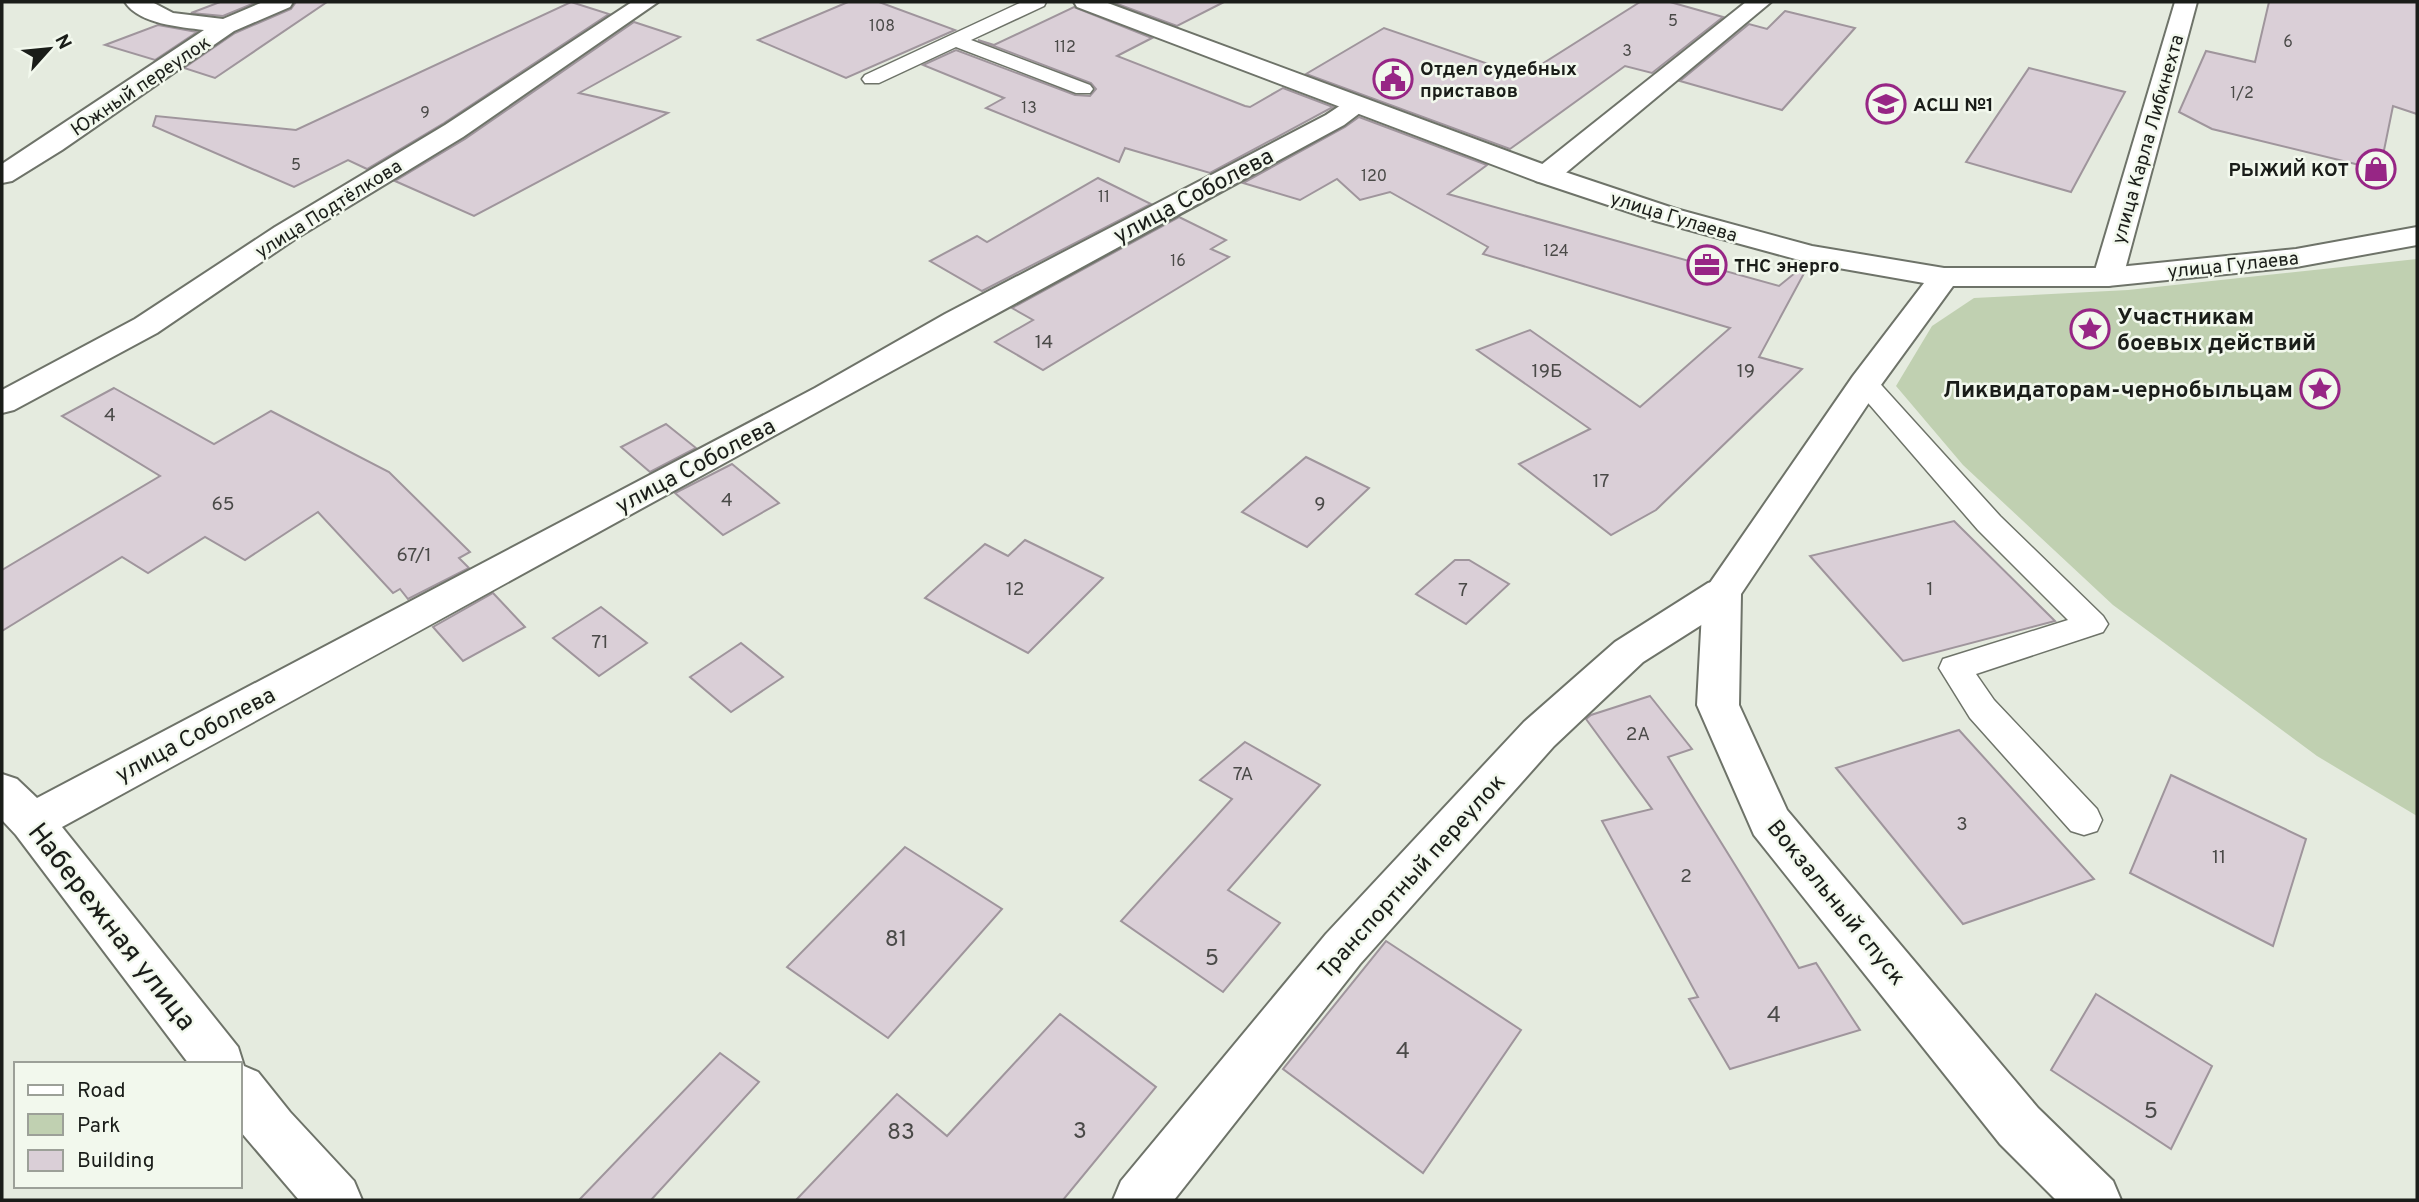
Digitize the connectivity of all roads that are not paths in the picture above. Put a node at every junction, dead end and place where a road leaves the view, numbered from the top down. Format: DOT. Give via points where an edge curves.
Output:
graph roads {
  1 [pos="136,2"];
  2 [pos="282,2"];
  3 [pos="647,2"];
  4 [pos="1038,2"];
  5 [pos="1084,2"];
  6 [pos="1760,2"];
  7 [pos="2186,2"];
  8 [pos="226,26"];
  9 [pos="954,40"];
  10 [pos="872,79"];
  11 [pos="1083,89"];
  12 [pos="1356,106"];
  13 [pos="2,175"];
  14 [pos="1546,175"];
  15 [pos="2417,236"];
  16 [pos="1944,277"];
  17 [pos="2108,277"];
  18 [pos="1865,383"];
  19 [pos="2,402"];
  20 [pos="1722,593"];
  21 [pos="17,807"];
  22 [pos="2084,820"];
  23 [pos="218,1062"];
  24 [pos="242,1092"];
  25 [pos="335,1200"];
  26 [pos="1140,1200"];
  27 [pos="2094,1200"];
  1 -- 8 [label="street" via="167,19"];
  2 -- 8 [label="street, Южный переулок"];
  3 -- 19 [label="street, улица Подтёлкова" via="454,131 285,233 146,326"];
  4 -- 9 [label="lane"];
  5 -- 12 [label="street, улица Гулаева"];
  6 -- 14 [label="street"];
  7 -- 17 [label="street, улица Карла Либкнехта"];
  8 -- 13 [label="street, Южный переулок"];
  9 -- 10 [label="lane"];
  9 -- 11 [label="lane"];
  12 -- 14 [label="street, улица Гулаева"];
  12 -- 21 [label="street, улица Соболева" via="827,395"];
  14 -- 16 [label="street, улица Гулаева" via="1666,215 1810,254"];
  15 -- 17 [label="street, улица Гулаева" via="2296,258"];
  16 -- 17 [label="street, улица Гулаева"];
  16 -- 18 [label="street"];
  18 -- 20 [label="street"];
  18 -- 22 [label="lane" via="1989,523 2092,624 1955,668 1982,709"];
  20 -- 26 [label="street, Транспортный переулок" via="1629,652 1539,734 1343,949"];
  20 -- 27 [label="street, Вокзальный спуск" via="1718,705 1770,822 2019,1126"];
  21 -- 23 [label="street, Набережная улица"];
  24 -- 25 [label="street"];
}
